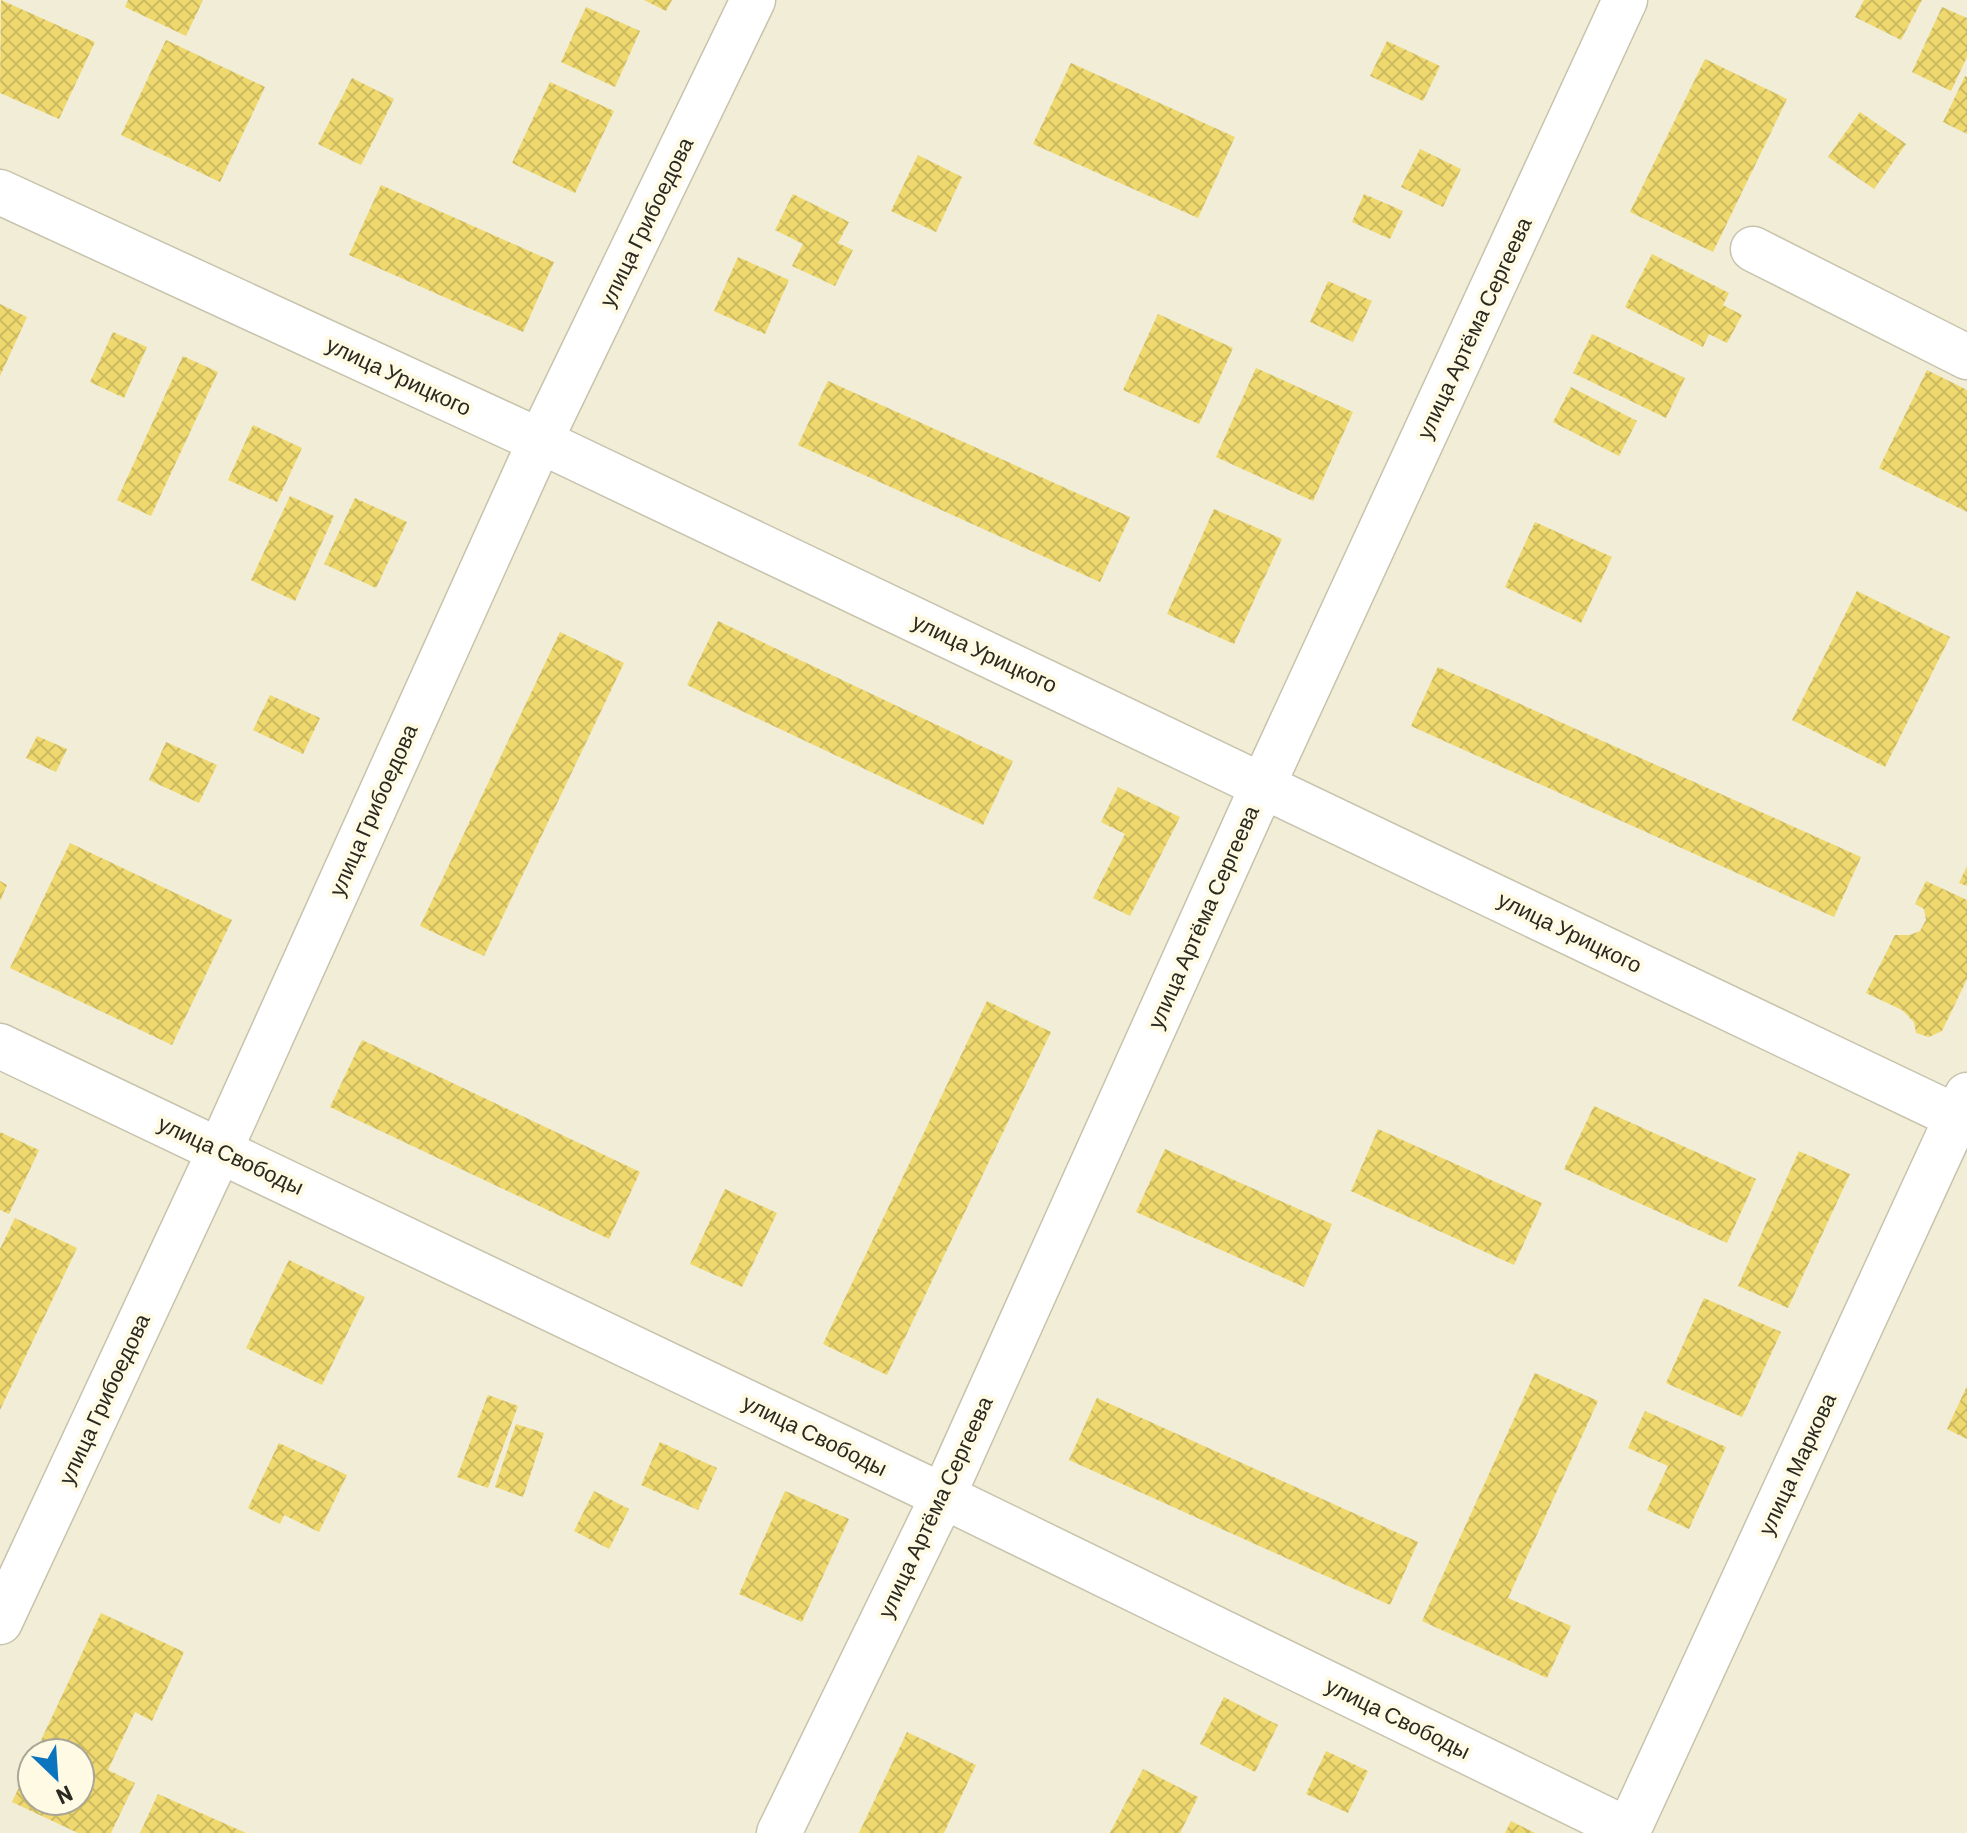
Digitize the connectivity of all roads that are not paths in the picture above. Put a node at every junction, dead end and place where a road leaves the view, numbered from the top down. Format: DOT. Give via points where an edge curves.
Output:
graph roads {
  1 [pos="753,0"];
  2 [pos="1625,0"];
  3 [pos="0,192"];
  4 [pos="1753,249"];
  5 [pos="1967,357"];
  6 [pos="540,441"];
  7 [pos="1263,785"];
  8 [pos="0,1046"];
  9 [pos="1964,1112"];
  10 [pos="220,1150"];
  11 [pos="943,1496"];
  12 [pos="0,1622"];
  13 [pos="1627,1832"];
  14 [pos="779,1833"];
  1 -- 6 [label="street, улица Грибоедова"];
  2 -- 7 [label="street, улица Артёма Сергеева"];
  3 -- 6 [label="street, улица Урицкого"];
  4 -- 5 [label="street"];
  6 -- 7 [label="street, улица Урицкого"];
  6 -- 10 [label="street, улица Грибоедова"];
  7 -- 9 [label="street, улица Урицкого"];
  7 -- 11 [label="street, улица Артёма Сергеева"];
  8 -- 10 [label="street, улица Свободы"];
  9 -- 13 [label="street, улица Маркова"];
  10 -- 11 [label="street, улица Свободы"];
  10 -- 12 [label="street, улица Грибоедова"];
  11 -- 13 [label="street, улица Свободы"];
  11 -- 14 [label="street, улица Артёма Сергеева"];
}
